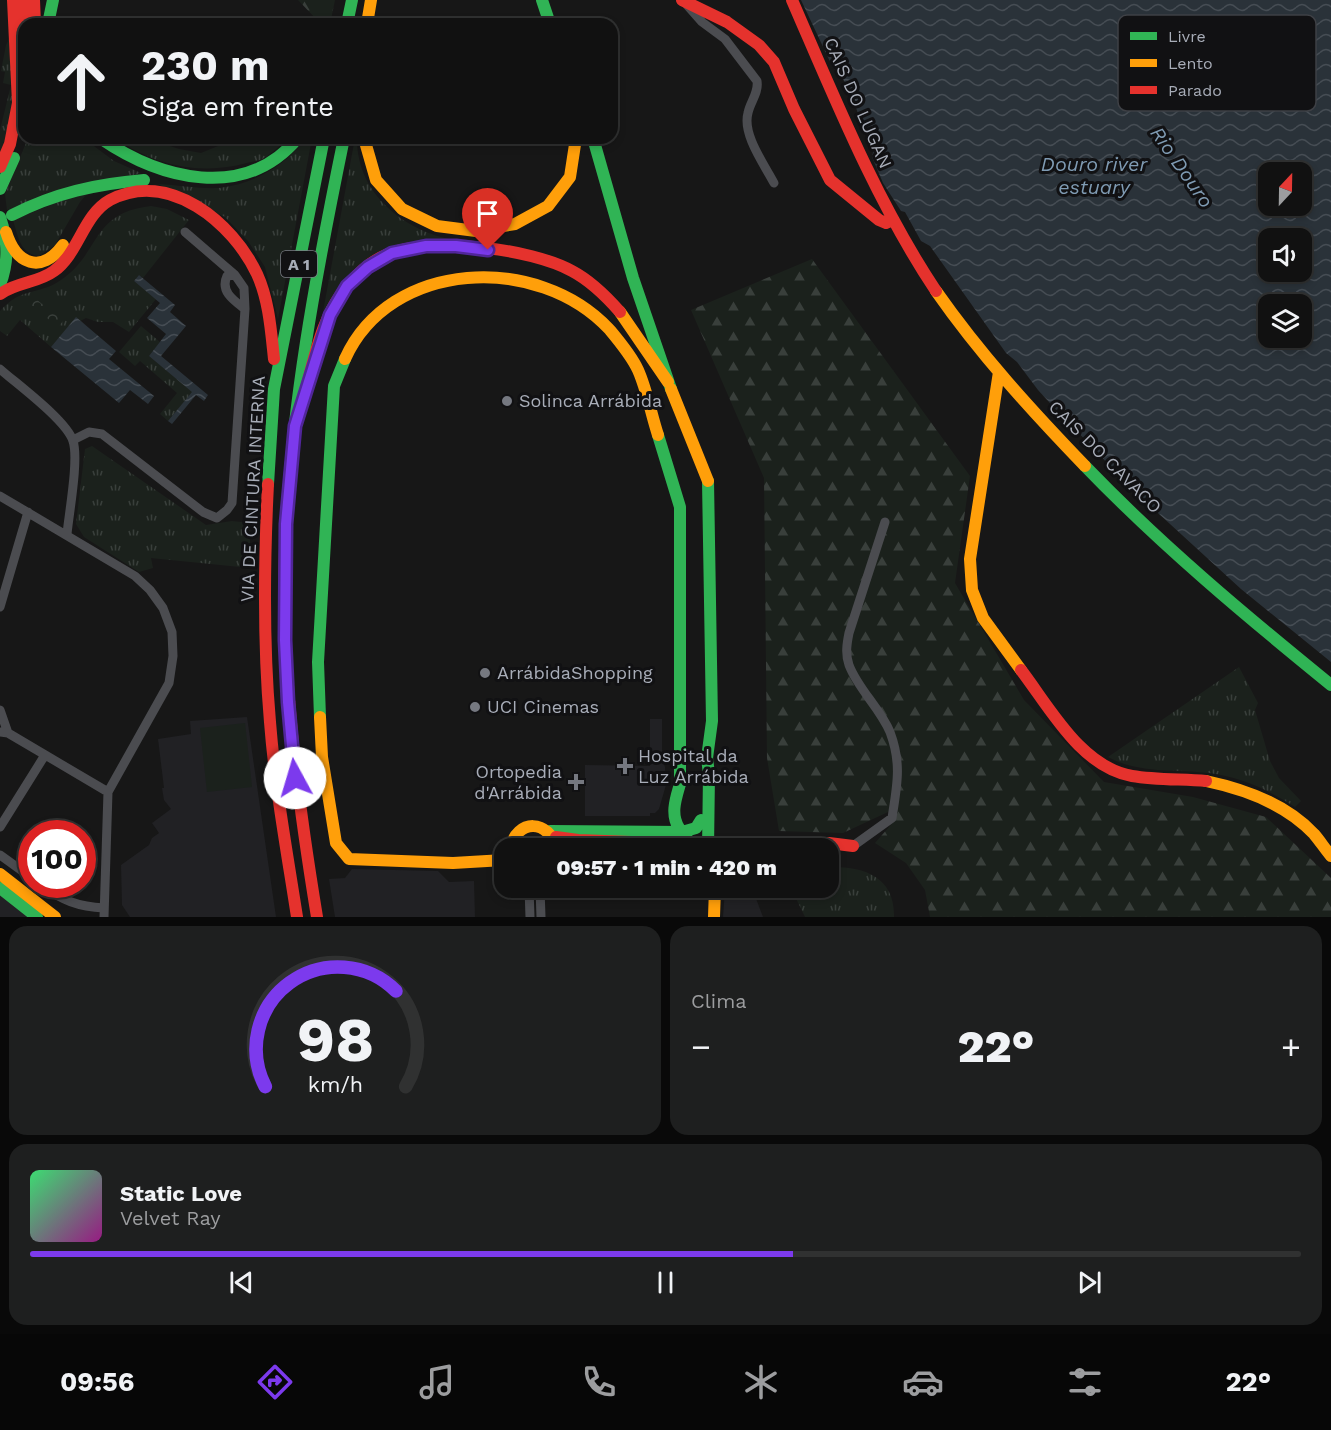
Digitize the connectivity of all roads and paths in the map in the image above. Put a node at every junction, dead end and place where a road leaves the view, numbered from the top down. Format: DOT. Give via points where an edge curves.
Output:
graph roads {
  1 [pos="13,0"];
  2 [pos="25,0"];
  3 [pos="34,0"];
  4 [pos="54,0"];
  5 [pos="352,0"];
  6 [pos="371,0"];
  7 [pos="542,0"];
  8 [pos="792,0"];
  9 [pos="683,2"];
  10 [pos="25,18"];
  11 [pos="35,18"];
  12 [pos="50,18"];
  13 [pos="348,18"];
  14 [pos="368,18"];
  15 [pos="548,18"];
  16 [pos="18,66"];
  17 [pos="18,105"];
  18 [pos="19,144"];
  19 [pos="108,144"];
  20 [pos="292,144"];
  21 [pos="323,144"];
  22 [pos="343,144"];
  23 [pos="365,144"];
  24 [pos="575,144"];
  25 [pos="595,144"];
  26 [pos="0,167"];
  27 [pos="178,176"];
  28 [pos="114,182"];
  29 [pos="774,183"];
  30 [pos="0,189"];
  31 [pos="6,216"];
  32 [pos="893,220"];
  33 [pos="6,232"];
  34 [pos="185,232"];
  35 [pos="236,275"];
  36 [pos="0,285"];
  37 [pos="0,294"];
  38 [pos="245,309"];
  39 [pos="0,369"];
  40 [pos="999,372"];
  41 [pos="668,382"];
  42 [pos="274,390"];
  43 [pos="295,426"];
  44 [pos="73,440"];
  45 [pos="0,496"];
  46 [pos="28,512"];
  47 [pos="885,522"];
  48 [pos="67,534"];
  49 [pos="0,607"];
  50 [pos="1331,685"];
  51 [pos="0,710"];
  52 [pos="4,732"];
  53 [pos="45,755"];
  54 [pos="707,758"];
  55 [pos="108,792"];
  56 [pos="701,820"];
  57 [pos="0,827"];
  58 [pos="512,838"];
  59 [pos="553,838"];
  60 [pos="684,838"];
  61 [pos="688,838"];
  62 [pos="703,838"];
  63 [pos="708,838"];
  64 [pos="839,844"];
  65 [pos="853,846"];
  66 [pos="0,855"];
  67 [pos="1331,856"];
  68 [pos="494,861"];
  69 [pos="18,868"];
  70 [pos="0,874"];
  71 [pos="0,888"];
  72 [pos="60,898"];
  73 [pos="529,898"];
  74 [pos="540,898"];
  75 [pos="715,898"];
  76 [pos="104,912"];
  77 [pos="37,917"];
  78 [pos="55,917"];
  79 [pos="297,917"];
  80 [pos="317,917"];
  81 [pos="530,917"];
  82 [pos="541,917"];
  83 [pos="714,917"];
  1 -- 16 [label="main road"];
  2 -- 10 [label="main road"];
  3 -- 11 [label="main road"];
  4 -- 12 [label="main road"];
  5 -- 13 [label="main road"];
  6 -- 14 [label="main road"];
  7 -- 15 [label="main road"];
  8 -- 32 [label="main road, CAIS DO LUGAN"];
  9 -- 29 [label="street" via="725,39 757,81 747,113 747,131"];
  9 -- 32 [label="main road" via="727,22 759,45 774,62 830,180 879,220"];
  17 -- 26 [label="main road" via="13,136"];
  18 -- 30 [label="main road"];
  19 -- 27 [label="main road" via="145,165"];
  20 -- 27 [label="main road" via="256,170 207,179"];
  21 -- 42 [label="main road, VIA DE CINTURA INTERNA / A 1"];
  22 -- 43 [label="main road, VIA DE CINTURA INTERNA / A 1" via="308,322"];
  23 -- 24 [label="main road" via="371,169 383,192 404,211 428,225 476,231 526,220 549,206 564,189 573,168"];
  25 -- 41 [label="main road"];
  27 -- 28 [label="main road"];
  28 -- 31 [label="main road" via="80,187"];
  28 -- 33 [label="main road" via="92,201 51,259 36,262 20,257"];
  31 -- 33 [label="main road"];
  32 -- 40 [label="main road, CAIS DO CAVACO" via="936,291"];
  33 -- 36 [label="main road" via="7,260"];
  34 -- 35 [label="street"];
  35 -- 38 [label="street" via="244,288"];
  35 -- 38 [label="street" via="227,276 226,292"];
  37 -- 42 [label="main road" via="56,269 95,214 112,198 138,190 176,196 215,218 251,260 271,323"];
  38 -- 44 [label="street" via="232,502 217,518 203,512 102,434 89,432"];
  39 -- 44 [label="street" via="62,424"];
  40 -- 50 [label="main road, CAIS DO CAVACO" via="1118,497 1231,603"];
  40 -- 67 [label="main road" via="970,560 972,590 984,618 1074,741 1095,761 1131,776 1208,782 1251,792 1290,814"];
  41 -- 43 [label="main road" via="621,313 600,291 570,270 526,255 426,246 392,253 347,286 330,315"];
  41 -- 54 [label="main road" via="708,481 712,721"];
  42 -- 79 [label="main road, VIA DE CINTURA INTERNA / A 1" via="264,556 267,675 274,764"];
  43 -- 80 [label="main road, VIA DE CINTURA INTERNA / A 1" via="284,583 288,702"];
  44 -- 48 [label="street"];
  45 -- 46 [label="street"];
  46 -- 48 [label="street"];
  46 -- 49 [label="street"];
  47 -- 65 [label="street" via="846,651 849,665 889,730 899,774 892,818"];
  48 -- 55 [label="street" via="135,576 163,608 172,632 169,683"];
  51 -- 52 [label="street"];
  52 -- 53 [label="street"];
  53 -- 55 [label="street"];
  53 -- 57 [label="street"];
  54 -- 56 [label="main road" via="702,768"];
  54 -- 63 [label="main road"];
  55 -- 76 [label="street"];
  56 -- 61 [label="main road"];
  56 -- 62 [label="main road"];
  58 -- 59 [label="main road" via="523,827 537,825"];
  60 -- 68 [label="main road" via="674,811 680,784 680,507 638,370 607,328 586,309 555,291 519,281 467,276 438,281 404,294 382,310 362,329 334,386 318,662 322,757 336,843 349,859"];
  64 -- 65 [label="main road"];
  66 -- 69 [label="street"];
  70 -- 78 [label="main road"];
  71 -- 77 [label="main road"];
  72 -- 76 [label="street"];
  73 -- 81 [label="street"];
  74 -- 82 [label="street"];
  75 -- 83 [label="main road"];
}
